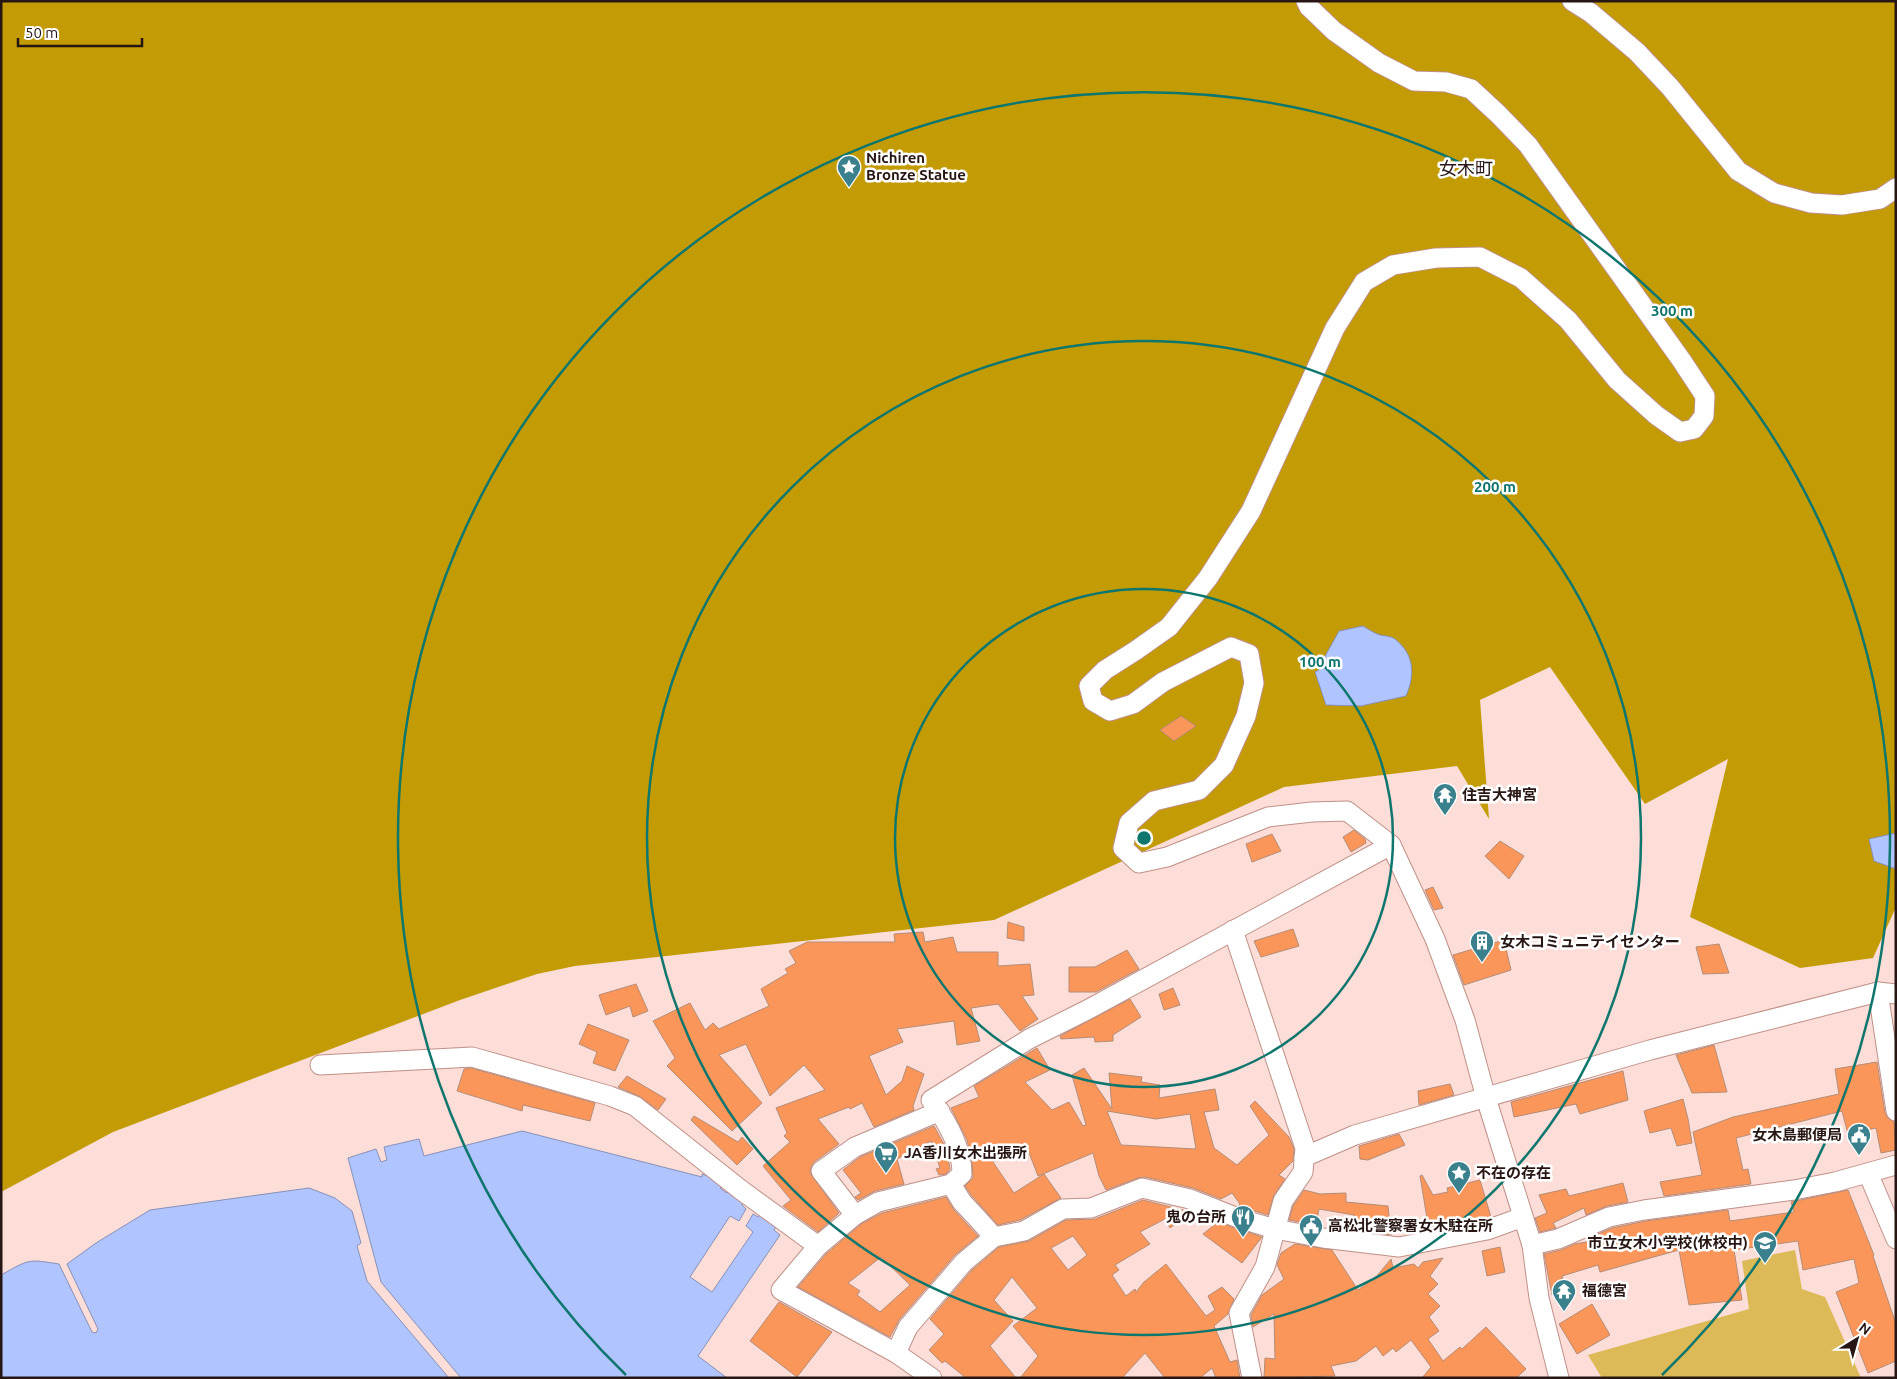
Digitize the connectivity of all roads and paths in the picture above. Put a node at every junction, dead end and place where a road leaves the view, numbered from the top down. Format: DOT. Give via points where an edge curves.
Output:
graph roads {
  1 [pos="1306,1"];
  2 [pos="1572,1"];
  3 [pos="1896,188"];
  4 [pos="1392,845"];
  5 [pos="1233,930"];
  6 [pos="1887,993"];
  7 [pos="320,1065"];
  8 [pos="1486,1098"];
  9 [pos="940,1111"];
  10 [pos="1896,1111"];
  11 [pos="1304,1157"];
  12 [pos="1896,1166"];
  13 [pos="1868,1173"];
  14 [pos="951,1184"];
  15 [pos="855,1215"];
  16 [pos="1523,1217"];
  17 [pos="1274,1230"];
  18 [pos="994,1237"];
  19 [pos="1896,1240"];
  20 [pos="1532,1245"];
  21 [pos="818,1246"];
  22 [pos="896,1353"];
  23 [pos="932,1378"];
  24 [pos="1252,1378"];
  25 [pos="1558,1378"];
  1 -- 4 [label="street" via="1334,31 1379,63 1414,81 1446,82 1471,89 1498,114 1528,145 1705,396 1704,416 1694,429 1680,432 1617,380 1568,320 1521,278 1480,257 1436,258 1393,266 1364,282 1335,328 1251,511 1208,578 1169,627 1105,670 1089,686 1093,700 1110,711 1133,704 1163,682 1231,647 1249,654 1254,683 1246,716 1224,765 1199,790 1154,801 1129,823 1124,848 1139,862 1166,857 1268,817 1312,812 1347,811"];
  2 -- 3 [label="street" via="1637,52 1670,87 1738,171 1774,193 1811,203 1842,205 1880,199"];
  4 -- 5 [label="street"];
  4 -- 8 [label="street" via="1435,939 1465,1020"];
  5 -- 9 [label="street" via="995,1059 931,1100"];
  5 -- 11 [label="street" via="1305,1148"];
  6 -- 8 [label="street" via="1650,1050"];
  6 -- 10 [label="street"];
  7 -- 21 [label="street" via="472,1056 610,1096 635,1106"];
  8 -- 11 [label="street" via="1355,1135"];
  8 -- 16 [label="street"];
  9 -- 14 [label="street" via="962,1164 962,1174"];
  9 -- 15 [label="street" via="855,1148 821,1171"];
  11 -- 17 [label="street" via="1303,1172 1283,1200"];
  12 -- 13 [label="street"];
  13 -- 19 [label="street"];
  13 -- 20 [label="street" via="1794,1190 1609,1217 1558,1239"];
  14 -- 15 [label="street" via="878,1202"];
  14 -- 18 [label="street" via="962,1202"];
  15 -- 21 [label="street"];
  16 -- 17 [label="street" via="1486,1230 1399,1247"];
  16 -- 20 [label="street"];
  17 -- 18 [label="street" via="1190,1199 1142,1188 1091,1208 1063,1209 1024,1231"];
  17 -- 24 [label="street" via="1265,1267 1239,1314"];
  18 -- 22 [label="street" via="964,1262 908,1327"];
  20 -- 25 [label="street"];
  21 -- 22 [label="street" via="781,1290"];
  22 -- 23 [label="street"];
}
